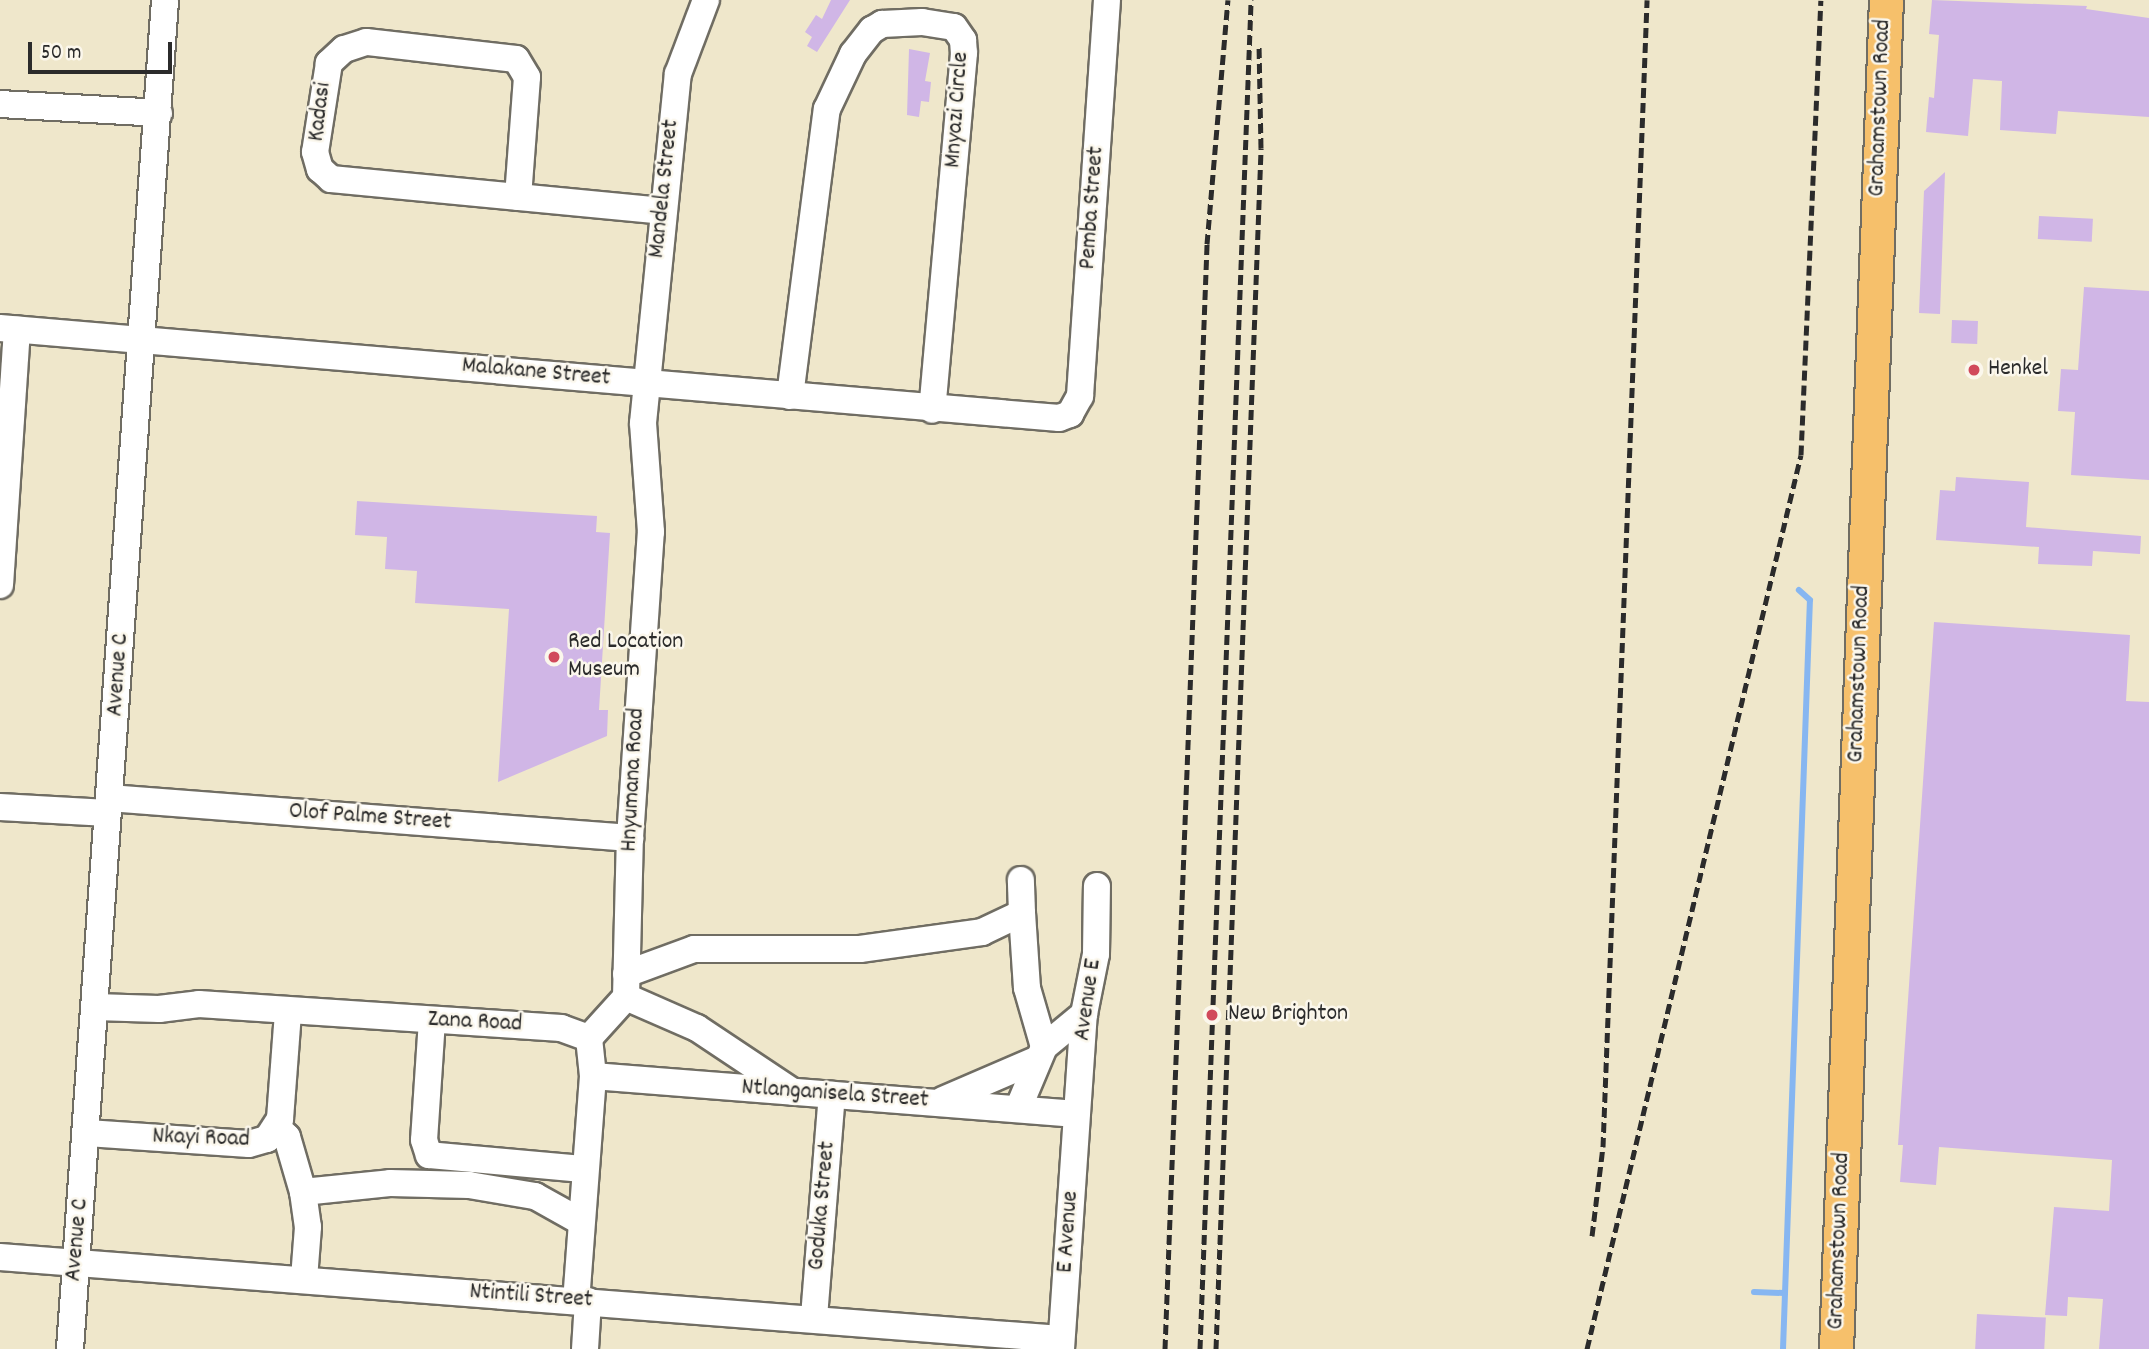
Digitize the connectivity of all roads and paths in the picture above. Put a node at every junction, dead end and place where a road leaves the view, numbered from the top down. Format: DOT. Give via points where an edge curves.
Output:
graph roads {
  1 [pos="165,0"];
  2 [pos="706,0"];
  3 [pos="1107,0"];
  4 [pos="1886,0"];
  5 [pos="0,104"];
  6 [pos="159,113"];
  7 [pos="518,197"];
  8 [pos="662,211"];
  9 [pos="8,329"];
  10 [pos="144,339"];
  11 [pos="647,383"];
  12 [pos="790,396"];
  13 [pos="932,410"];
  14 [pos="1070,414"];
  15 [pos="0,585"];
  16 [pos="109,805"];
  17 [pos="0,807"];
  18 [pos="630,838"];
  19 [pos="1021,880"];
  20 [pos="1097,886"];
  21 [pos="1022,913"];
  22 [pos="626,986"];
  23 [pos="95,1007"];
  24 [pos="288,1012"];
  25 [pos="1084,1014"];
  26 [pos="432,1020"];
  27 [pos="589,1038"];
  28 [pos="1041,1053"];
  29 [pos="593,1076"];
  30 [pos="793,1092"];
  31 [pos="832,1095"];
  32 [pos="940,1102"];
  33 [pos="1018,1109"];
  34 [pos="1077,1114"];
  35 [pos="277,1127"];
  36 [pos="87,1133"];
  37 [pos="557,1167"];
  38 [pos="583,1169"];
  39 [pos="303,1192"];
  40 [pos="535,1196"];
  41 [pos="580,1221"];
  42 [pos="0,1257"];
  43 [pos="75,1262"];
  44 [pos="304,1279"];
  45 [pos="582,1301"];
  46 [pos="814,1317"];
  47 [pos="1061,1344"];
  48 [pos="70,1349"];
  49 [pos="584,1349"];
  50 [pos="1836,1349"];
  1 -- 6 [label="street, Avenue C"];
  2 -- 8 [label="street, Mandela Street" via="678,74"];
  3 -- 14 [label="street, Pemba Street" via="1080,396"];
  4 -- 50 [label="main road, Grahamstown Road"];
  5 -- 6 [label="street"];
  6 -- 10 [label="street, Avenue C"];
  7 -- 7 [label="street, Kadasi" via="527,77 516,59 366,42 344,49 329,64 315,152 320,169 331,179"];
  7 -- 8 [label="street, Kadasi"];
  8 -- 11 [label="street, Mandela Street"];
  9 -- 10 [label="street, Malakane Street"];
  9 -- 15 [label="street"];
  10 -- 11 [label="street, Malakane Street"];
  10 -- 16 [label="street, Avenue C"];
  11 -- 12 [label="street, Malakane Street"];
  11 -- 18 [label="street, Hnyumana Road" via="642,442 651,532"];
  12 -- 13 [label="street, Malakane Street"];
  12 -- 13 [label="street, Mnyazi Circle" via="827,108 853,54 872,30 882,24 922,22 954,27 963,40 964,53"];
  13 -- 14 [label="street, Malakane Street" via="1045,420"];
  16 -- 17 [label="street, Olof Palme Street"];
  16 -- 18 [label="street, Olof Palme Street"];
  16 -- 23 [label="street, Avenue C"];
  18 -- 22 [label="street, Hnyumana Road"];
  19 -- 21 [label="street"];
  20 -- 25 [label="street, Avenue E" via="1096,954"];
  21 -- 22 [label="street" via="982,932 860,949 694,949"];
  21 -- 28 [label="street" via="1027,988"];
  22 -- 27 [label="street"];
  22 -- 30 [label="street"];
  23 -- 24 [label="street, Zana Road" via="159,1009 200,1004"];
  23 -- 36 [label="street, Avenue C"];
  24 -- 26 [label="street, Zana Road"];
  24 -- 35 [label="street, Nkayi Road"];
  25 -- 28 [label="street"];
  25 -- 34 [label="street, Avenue E"];
  26 -- 27 [label="street, Zana Road" via="561,1028"];
  26 -- 37 [label="street" via="424,1140 429,1154"];
  27 -- 29 [label="street"];
  28 -- 32 [label="street"];
  28 -- 33 [label="street"];
  29 -- 30 [label="street, Ntlanganisela Street"];
  29 -- 38 [label="street"];
  30 -- 31 [label="street, Ntlanganisela Street"];
  31 -- 32 [label="street, Ntlanganisela Street"];
  31 -- 46 [label="street, Goduka Street"];
  32 -- 33 [label="street, Ntlanganisela Street"];
  33 -- 34 [label="street, Ntlanganisela Street"];
  34 -- 47 [label="street, E Avenue"];
  35 -- 36 [label="street, Nkayi Road" via="267,1139 249,1144"];
  35 -- 39 [label="street" via="287,1137"];
  36 -- 43 [label="street, Avenue C"];
  37 -- 38 [label="street"];
  37 -- 40 [label="street"];
  38 -- 41 [label="street"];
  39 -- 40 [label="street" via="410,1182 481,1186"];
  39 -- 44 [label="street" via="308,1227"];
  40 -- 41 [label="street"];
  41 -- 45 [label="street"];
  42 -- 43 [label="street, Ntintili Street"];
  43 -- 44 [label="street, Ntintili Street"];
  43 -- 48 [label="street, Avenue C"];
  44 -- 45 [label="street, Ntintili Street"];
  45 -- 46 [label="street, Ntintili Street"];
  45 -- 49 [label="street"];
  46 -- 47 [label="street, Ntintili Street"];
}
